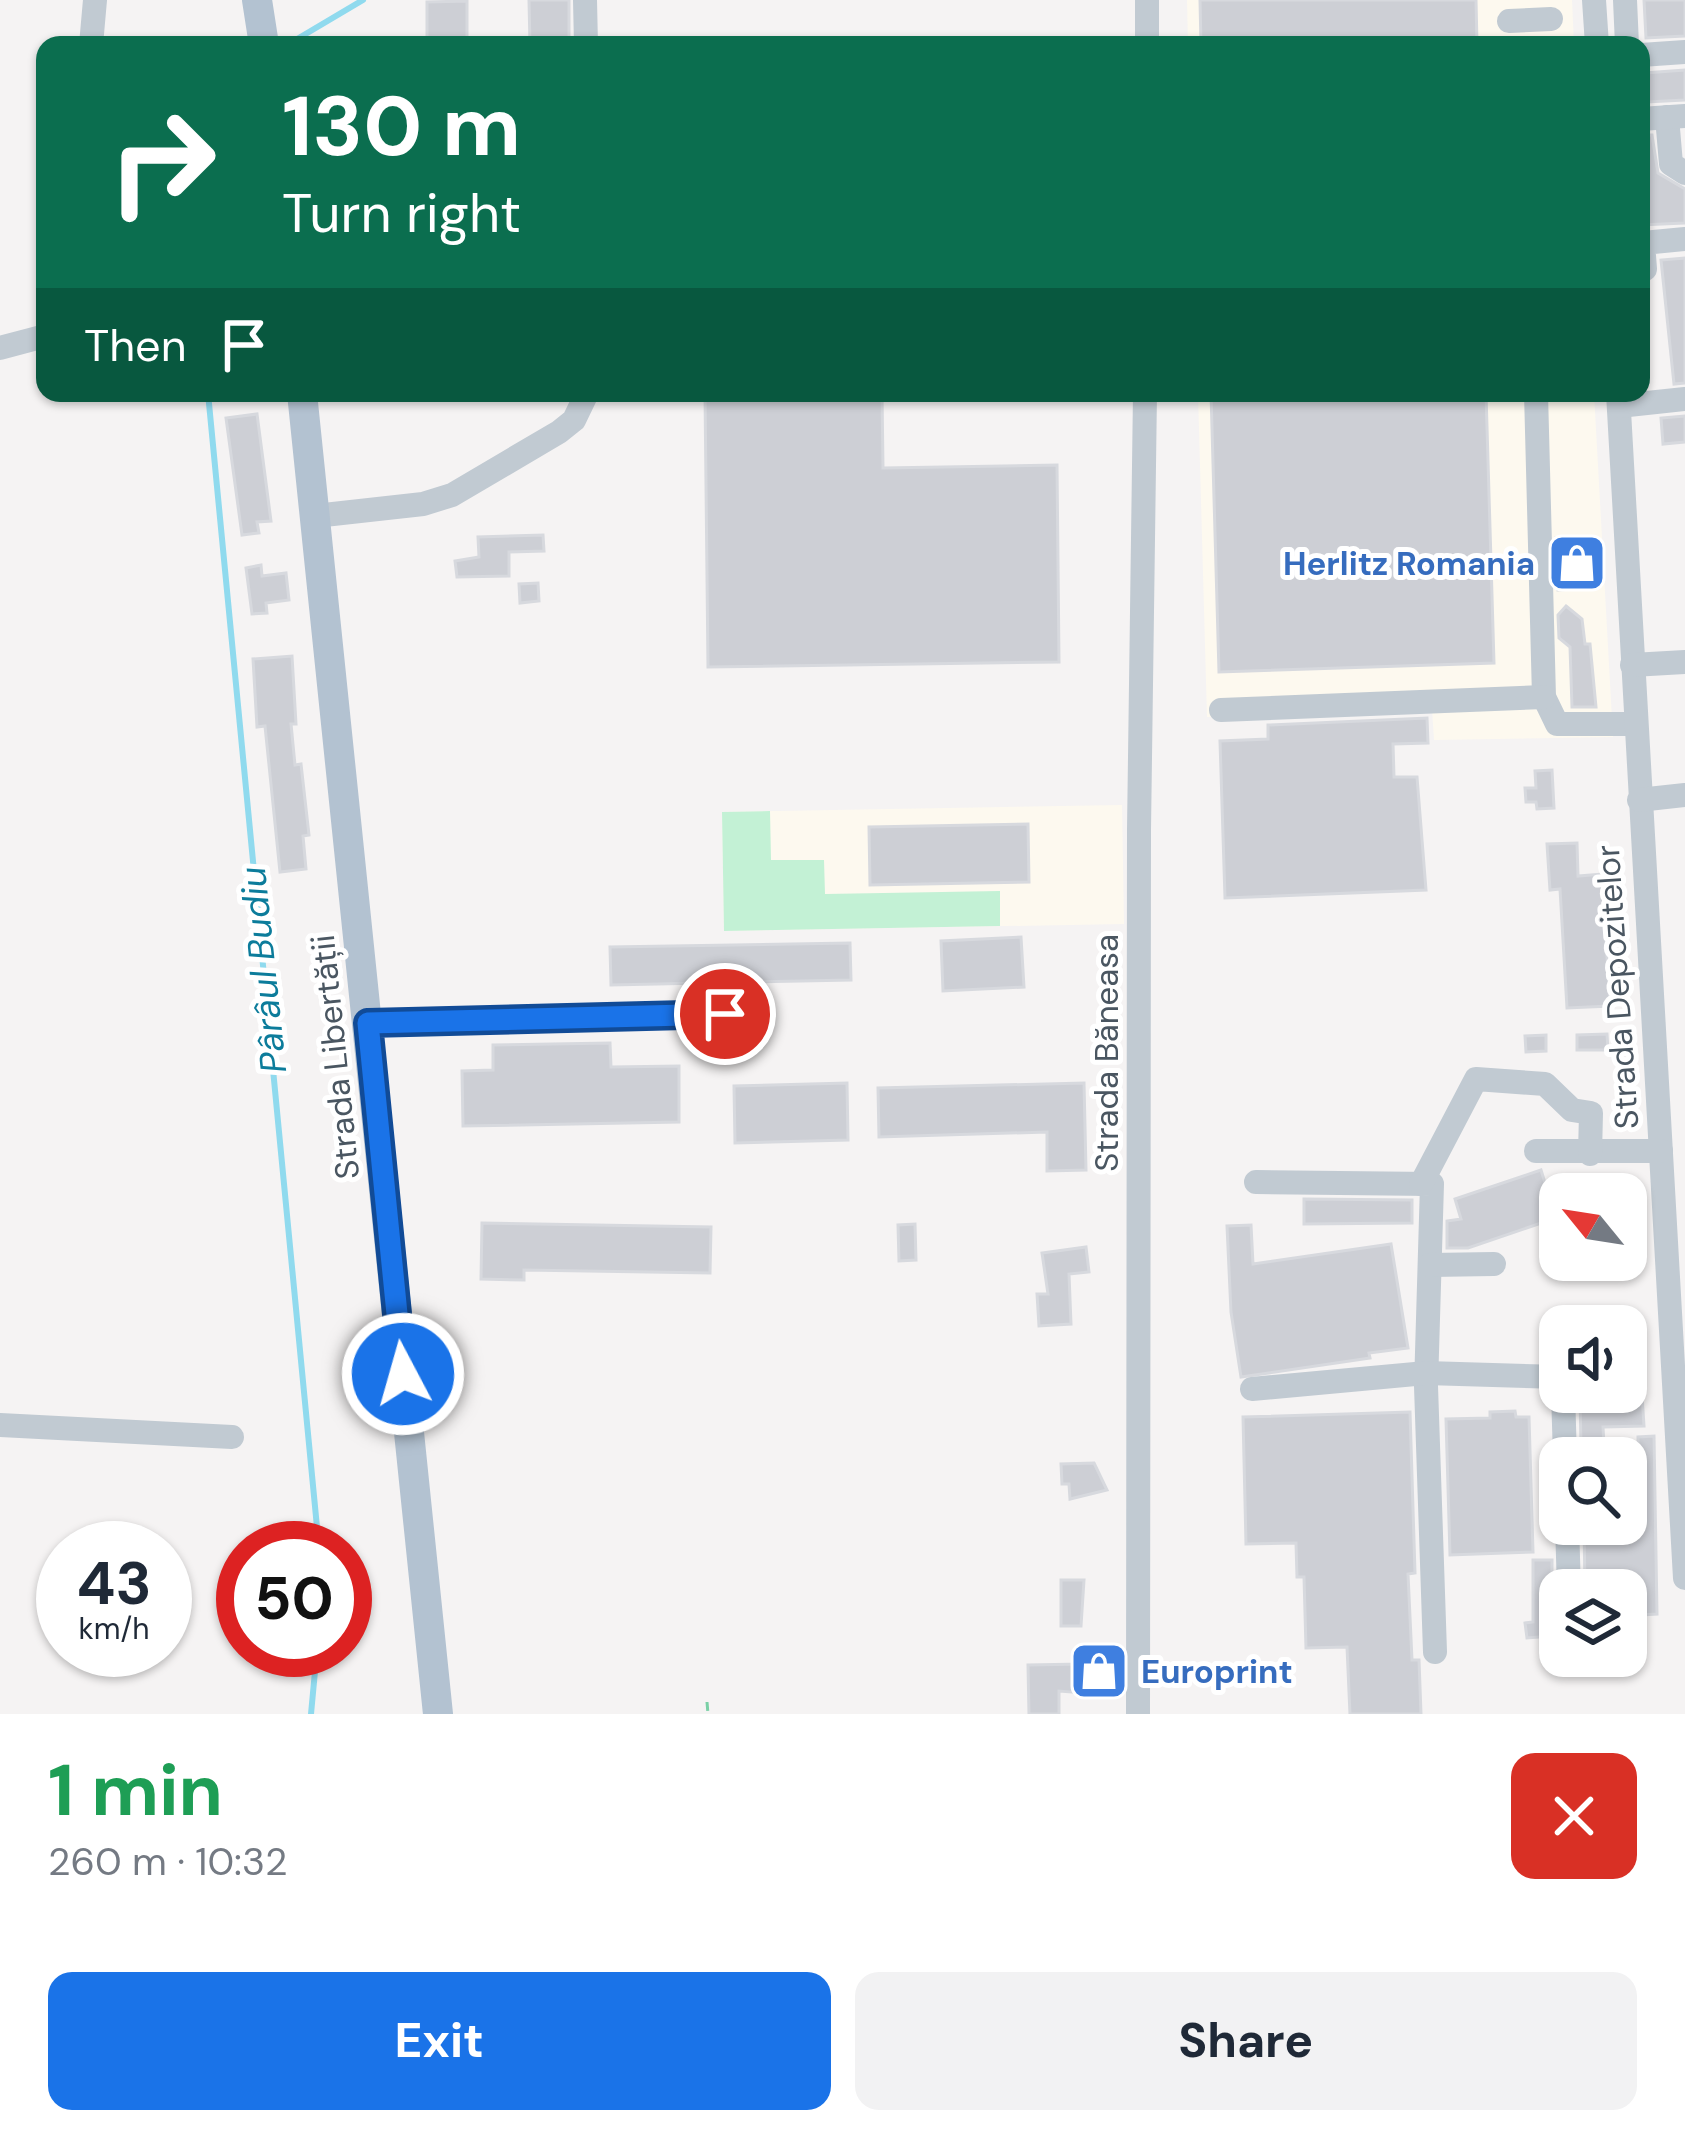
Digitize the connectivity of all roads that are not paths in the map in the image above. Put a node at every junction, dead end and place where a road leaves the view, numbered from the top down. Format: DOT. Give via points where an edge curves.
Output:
graph roads {
  1 [pos="95,0"];
  2 [pos="585,0"];
  3 [pos="1147,0"];
  4 [pos="1594,0"];
  5 [pos="1625,0"];
  6 [pos="1551,19"];
  7 [pos="1509,21"];
  8 [pos="92,36"];
  9 [pos="586,36"];
  10 [pos="1147,36"];
  11 [pos="1596,36"];
  12 [pos="1627,36"];
  13 [pos="1685,52"];
  14 [pos="1650,54"];
  15 [pos="1676,117"];
  16 [pos="1685,173"];
  17 [pos="1685,239"];
  18 [pos="1650,242"];
  19 [pos="36,338"];
  20 [pos="0,348"];
  21 [pos="1685,399"];
  22 [pos="1650,400"];
  23 [pos="303,402"];
  24 [pos="583,402"];
  25 [pos="1145,402"];
  26 [pos="1536,402"];
  27 [pos="1618,402"];
  28 [pos="314,516"];
  29 [pos="1685,662"];
  30 [pos="1632,665"];
  31 [pos="1544,697"];
  32 [pos="1221,710"];
  33 [pos="1635,724"];
  34 [pos="1685,795"];
  35 [pos="1639,800"];
  36 [pos="725,1014"];
  37 [pos="368,1023"];
  38 [pos="1536,1151"];
  39 [pos="1660,1151"];
  40 [pos="1590,1154"];
  41 [pos="1256,1182"];
  42 [pos="1421,1184"];
  43 [pos="1494,1264"];
  44 [pos="1430,1265"];
  45 [pos="1426,1373"];
  46 [pos="1539,1376"];
  47 [pos="1252,1389"];
  48 [pos="0,1425"];
  49 [pos="232,1437"];
  50 [pos="1685,1578"];
  51 [pos="1435,1652"];
  52 [pos="438,1714"];
  53 [pos="1138,1714"];
  1 -- 8 [label="street"];
  2 -- 9 [label="street"];
  3 -- 10 [label="street"];
  4 -- 11 [label="street"];
  5 -- 12 [label="street"];
  6 -- 7 [label="street"];
  13 -- 14 [label="street"];
  15 -- 16 [label="street" via="1671,164"];
  17 -- 18 [label="street"];
  19 -- 20 [label="street"];
  21 -- 22 [label="street"];
  23 -- 28 [label="main road, Strada Libertății"];
  24 -- 28 [label="street" via="559,432 452,495"];
  25 -- 53 [label="street, Strada Băneasa"];
  26 -- 31 [label="street"];
  27 -- 30 [label="street, Strada Depozitelor"];
  28 -- 37 [label="main road, Strada Libertății"];
  29 -- 30 [label="street"];
  30 -- 33 [label="street, Strada Depozitelor"];
  31 -- 32 [label="street"];
  31 -- 33 [label="street" via="1557,724"];
  33 -- 35 [label="street, Strada Depozitelor"];
  34 -- 35 [label="street"];
  35 -- 39 [label="street, Strada Depozitelor"];
  36 -- 37 [label="street"];
  37 -- 52 [label="main road, Strada Libertății"];
  38 -- 40 [label="street"];
  39 -- 40 [label="street"];
  39 -- 50 [label="street, Strada Depozitelor"];
  40 -- 42 [label="street" via="1591,1114 1572,1110 1545,1084 1476,1079"];
  41 -- 42 [label="street"];
  42 -- 44 [label="street" via="1432,1184"];
  43 -- 44 [label="street"];
  44 -- 45 [label="street"];
  45 -- 46 [label="street"];
  45 -- 47 [label="street"];
  45 -- 51 [label="street"];
  48 -- 49 [label="street"];
}
